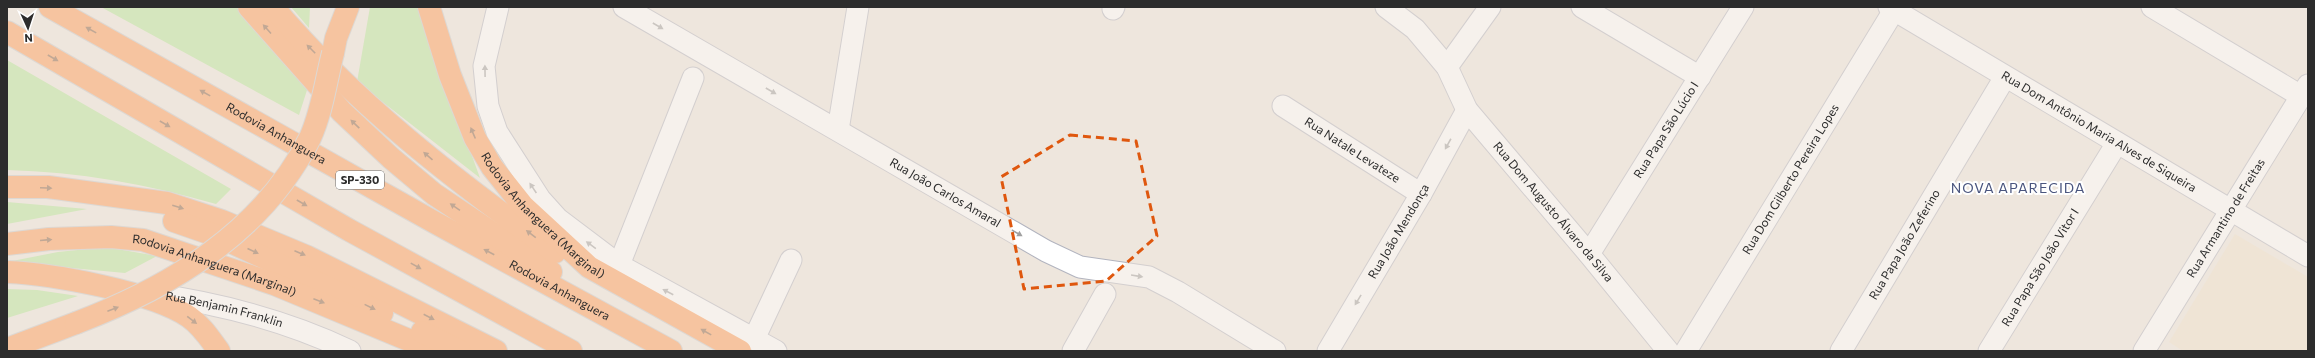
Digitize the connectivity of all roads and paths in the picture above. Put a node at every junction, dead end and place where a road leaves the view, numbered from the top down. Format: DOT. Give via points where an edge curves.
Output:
graph roads {
  1 [pos="50,7"];
  2 [pos="249,7"];
  3 [pos="272,7"];
  4 [pos="334,7"];
  5 [pos="348,7"];
  6 [pos="430,7"];
  7 [pos="498,7"];
  8 [pos="624,7"];
  9 [pos="858,7"];
  10 [pos="1386,7"];
  11 [pos="1490,7"];
  12 [pos="1582,7"];
  13 [pos="1743,7"];
  14 [pos="2152,7"];
  15 [pos="1893,8"];
  16 [pos="7,32"];
  17 [pos="336,38"];
  18 [pos="1447,67"];
  19 [pos="1700,76"];
  20 [pos="2005,77"];
  21 [pos="693,78"];
  22 [pos="2304,90"];
  23 [pos="1284,106"];
  24 [pos="1467,110"];
  25 [pos="838,130"];
  26 [pos="2117,143"];
  27 [pos="7,187"];
  28 [pos="1421,194"];
  29 [pos="112,195"];
  30 [pos="2232,210"];
  31 [pos="7,244"];
  32 [pos="1589,254"];
  33 [pos="2308,256"];
  34 [pos="791,260"];
  35 [pos="619,265"];
  36 [pos="589,267"];
  37 [pos="7,272"];
  38 [pos="93,285"];
  39 [pos="1105,294"];
  40 [pos="67,327"];
  41 [pos="7,337"];
  42 [pos="747,345"];
  43 [pos="666,348"];
  44 [pos="7,349"];
  45 [pos="220,351"];
  46 [pos="350,351"];
  47 [pos="435,351"];
  48 [pos="460,351"];
  49 [pos="496,351"];
  50 [pos="571,351"];
  51 [pos="776,351"];
  52 [pos="1073,351"];
  53 [pos="1275,351"];
  54 [pos="1328,351"];
  55 [pos="1668,351"];
  56 [pos="1686,351"];
  57 [pos="1841,351"];
  58 [pos="1989,351"];
  59 [pos="2144,351"];
  43 -- 1 [label="highway, Rodovia Anhanguera / SP-330, one-way" via="434,222"];
  43 -- 2 [label="highway, one-way" via="434,194 342,112"];
  36 -- 3 [label="highway, one-way" via="562,256 452,176 359,96"];
  4 -- 17 [label="highway"];
  5 -- 17 [label="highway"];
  36 -- 6 [label="highway, Rodovia Anhanguera (Marginal), one-way" via="523,206 483,152 453,81"];
  35 -- 7 [label="street, one-way" via="558,219 540,199 497,132 488,106 484,66"];
  8 -- 25 [label="street, Rua João Carlos Amaral, one-way"];
  9 -- 25 [label="street"];
  10 -- 18 [label="street, Rua Dom Augusto Álvaro da Silva" via="1415,29"];
  11 -- 18 [label="street"];
  12 -- 19 [label="street"];
  13 -- 19 [label="street, Rua Papa São Lúcio I"];
  14 -- 22 [label="street"];
  15 -- 20 [label="street, Rua Dom Antônio Maria Alves de Siqueira"];
  15 -- 56 [label="street, Rua Dom Gilberto Pereira Lopes"];
  16 -- 50 [label="highway, one-way" via="349,230"];
  40 -- 17 [label="highway, one-way, bridge" via="119,306 169,280 214,251 256,215 282,182 310,137 321,103"];
  18 -- 24 [label="street, Rua Dom Augusto Álvaro da Silva"];
  19 -- 32 [label="street, Rua Papa São Lúcio I"];
  20 -- 26 [label="street, Rua Dom Antônio Maria Alves de Siqueira"];
  20 -- 57 [label="street, Rua Papa João Zeferino"];
  21 -- 35 [label="street"];
  22 -- 30 [label="street, Rua Armantino de Freitas"];
  23 -- 28 [label="street, Rua Natale Levateze"];
  24 -- 28 [label="street, Rua João Mendonça, one-way"];
  24 -- 32 [label="street, Rua Dom Augusto Álvaro da Silva"];
  25 -- 53 [label="street, Rua João Carlos Amaral, one-way" via="1046,250 1080,267 1149,278 1178,292"];
  26 -- 30 [label="street, Rua Dom Antônio Maria Alves de Siqueira"];
  26 -- 58 [label="street, Rua Papa São João Vitor I"];
  27 -- 29 [label="highway, one-way" via="48,188"];
  28 -- 54 [label="street, Rua João Mendonça, one-way"];
  29 -- 48 [label="highway, one-way" via="279,263"];
  29 -- 49 [label="highway, one-way" via="167,204 222,221 308,257"];
  30 -- 33 [label="street, Rua Dom Antônio Maria Alves de Siqueira"];
  30 -- 59 [label="street, Rua Armantino de Freitas"];
  31 -- 47 [label="highway, Rodovia Anhanguera (Marginal), one-way" via="105,237 143,240 274,284"];
  32 -- 55 [label="street, Rua Dom Augusto Álvaro da Silva"];
  34 -- 42 [label="street"];
  42 -- 35 [label="street, one-way"];
  42 -- 36 [label="highway, Rodovia Anhanguera (Marginal), one-way"];
  37 -- 38 [label="highway"];
  38 -- 45 [label="highway, one-way" via="167,305 202,328"];
  38 -- 46 [label="street, Rua Benjamin Franklin" via="199,301 241,311 284,323"];
  39 -- 52 [label="street"];
  40 -- 41 [label="highway"];
  40 -- 44 [label="highway"];
  42 -- 51 [label="street"];
}
